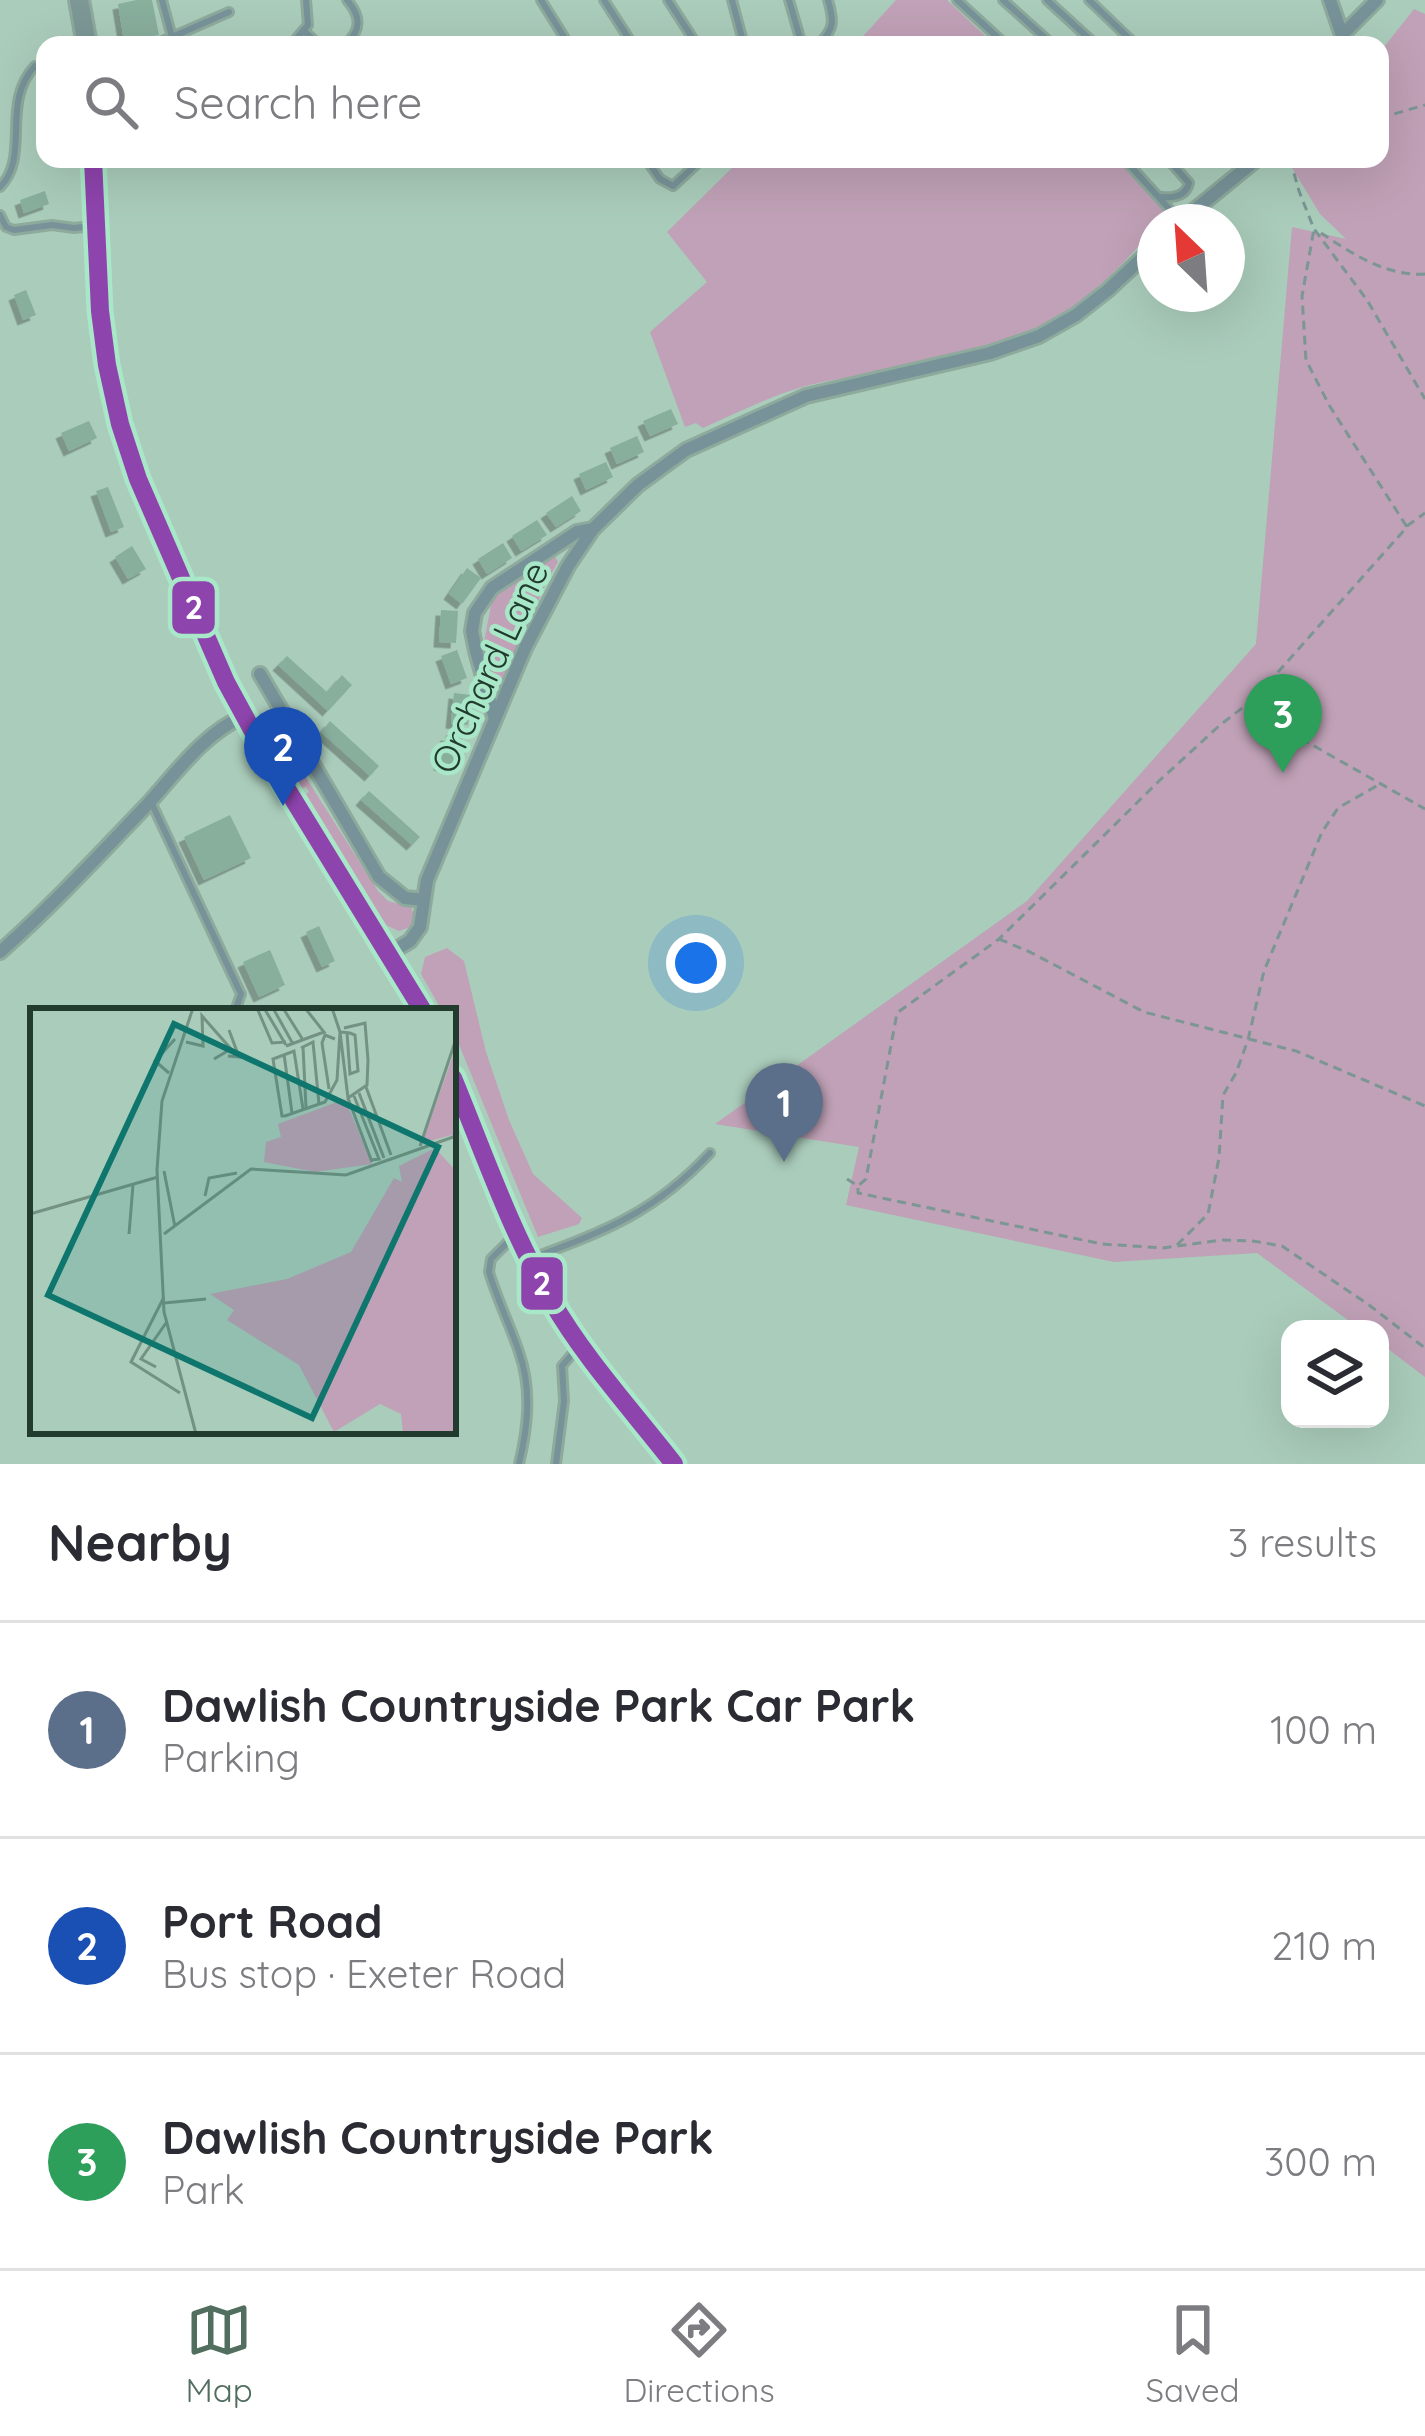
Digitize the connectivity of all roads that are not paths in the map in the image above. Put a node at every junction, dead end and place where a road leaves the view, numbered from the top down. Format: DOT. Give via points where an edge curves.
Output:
graph roads {
  1 [pos="79,0"];
  2 [pos="162,0"];
  3 [pos="306,0"];
  4 [pos="347,0"];
  5 [pos="541,0"];
  6 [pos="604,0"];
  7 [pos="668,0"];
  8 [pos="732,0"];
  9 [pos="789,0"];
  10 [pos="828,0"];
  11 [pos="957,0"];
  12 [pos="1003,0"];
  13 [pos="1047,0"];
  14 [pos="1089,0"];
  15 [pos="1330,0"];
  16 [pos="1377,0"];
  17 [pos="229,12"];
  18 [pos="304,31"];
  19 [pos="85,36"];
  20 [pos="172,36"];
  21 [pos="174,36"];
  22 [pos="299,36"];
  23 [pos="309,36"];
  24 [pos="352,36"];
  25 [pos="563,36"];
  26 [pos="627,36"];
  27 [pos="691,36"];
  28 [pos="742,36"];
  29 [pos="799,36"];
  30 [pos="828,36"];
  31 [pos="996,36"];
  32 [pos="1043,36"];
  33 [pos="1086,36"];
  34 [pos="1127,36"];
  35 [pos="1341,36"];
  36 [pos="1346,36"];
  37 [pos="35,66"];
  38 [pos="94,168"];
  39 [pos="652,168"];
  40 [pos="693,168"];
  41 [pos="1132,168"];
  42 [pos="1178,168"];
  43 [pos="1246,168"];
  44 [pos="0,187"];
  45 [pos="1158,196"];
  46 [pos="1165,204"];
  47 [pos="1202,204"];
  48 [pos="0,215"];
  49 [pos="96,225"];
  50 [pos="1137,263"];
  51 [pos="593,529"];
  52 [pos="260,674"];
  53 [pos="244,716"];
  54 [pos="495,717"];
  55 [pos="293,733"];
  56 [pos="263,750"];
  57 [pos="151,800"];
  58 [pos="424,900"];
  59 [pos="0,952"];
  60 [pos="390,953"];
  61 [pos="237,1008"];
  62 [pos="421,1008"];
  63 [pos="456,1085"];
  64 [pos="710,1153"];
  65 [pos="518,1232"];
  66 [pos="530,1259"];
  67 [pos="580,1345"];
  68 [pos="519,1464"];
  69 [pos="556,1464"];
  70 [pos="674,1464"];
  1 -- 19 [label="main road"];
  2 -- 20 [label="lane"];
  3 -- 18 [label="lane"];
  4 -- 24 [label="lane" via="357,12"];
  5 -- 25 [label="lane"];
  6 -- 26 [label="lane"];
  7 -- 27 [label="lane"];
  8 -- 28 [label="lane"];
  9 -- 29 [label="lane"];
  10 -- 30 [label="lane" via="834,25"];
  11 -- 31 [label="lane"];
  12 -- 32 [label="lane"];
  13 -- 33 [label="lane"];
  14 -- 34 [label="lane"];
  15 -- 35 [label="street"];
  16 -- 36 [label="street"];
  17 -- 21 [label="lane"];
  18 -- 22 [label="lane"];
  18 -- 23 [label="lane"];
  37 -- 44 [label="lane" via="14,89 10,175"];
  38 -- 49 [label="main road"];
  39 -- 40 [label="lane" via="674,186"];
  41 -- 45 [label="lane"];
  42 -- 45 [label="lane" via="1187,190"];
  43 -- 47 [label="street"];
  45 -- 46 [label="lane"];
  48 -- 49 [label="lane" via="14,230"];
  49 -- 53 [label="main road" via="106,365 120,424"];
  50 -- 51 [label="street, Orchard Lane" via="1039,336 806,396 686,449"];
  51 -- 54 [label="street, Orchard Lane"];
  51 -- 54 [label="street" via="492,588 475,613 472,631"];
  52 -- 55 [label="street"];
  53 -- 56 [label="main road"];
  53 -- 57 [label="street" via="221,728"];
  54 -- 58 [label="street, Orchard Lane"];
  55 -- 56 [label="street"];
  55 -- 58 [label="street" via="379,877 404,898"];
  56 -- 60 [label="main road"];
  57 -- 59 [label="street"];
  57 -- 61 [label="lane" via="242,994"];
  58 -- 60 [label="street, Orchard Lane" via="416,934"];
  60 -- 62 [label="main road"];
  63 -- 65 [label="main road"];
  64 -- 66 [label="lane" via="641,1212"];
  65 -- 66 [label="main road"];
  65 -- 68 [label="lane" via="489,1271 526,1381"];
  66 -- 67 [label="main road"];
  67 -- 69 [label="lane" via="562,1366"];
  67 -- 70 [label="main road"];
}
